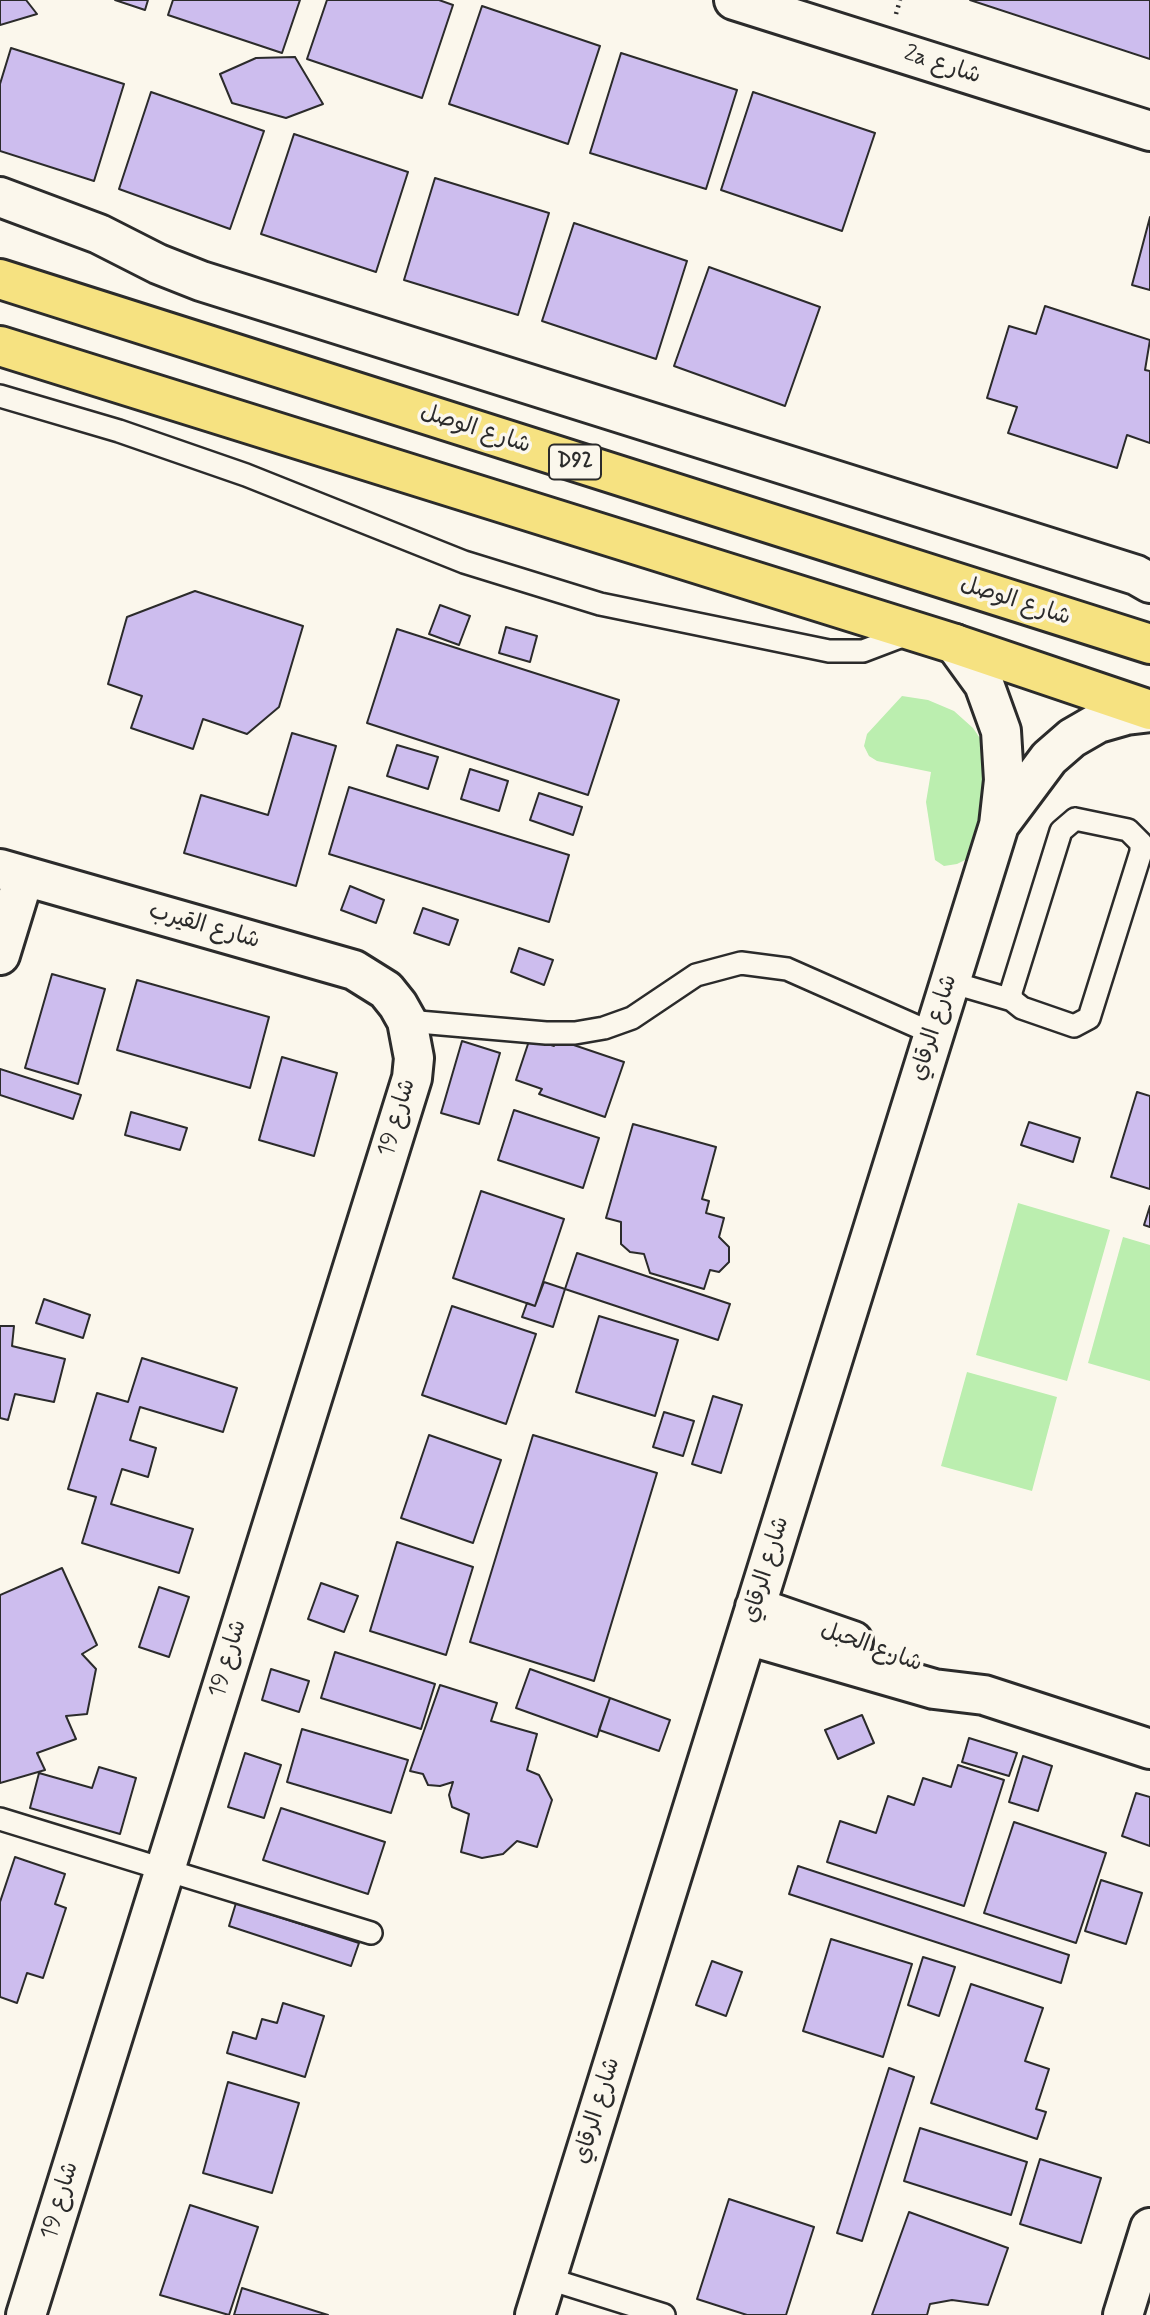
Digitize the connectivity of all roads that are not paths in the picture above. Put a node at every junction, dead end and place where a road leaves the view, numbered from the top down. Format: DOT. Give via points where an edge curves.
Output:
graph roads {
  1 [pos="734,0"];
  2 [pos="1150,131"];
  3 [pos="0,197"];
  4 [pos="0,279"];
  5 [pos="0,346"];
  6 [pos="0,396"];
  7 [pos="1150,583"];
  8 [pos="913,632"];
  9 [pos="955,644"];
  10 [pos="1150,644"];
  11 [pos="1150,711"];
  12 [pos="1150,821"];
  13 [pos="999,825"];
  14 [pos="1128,830"];
  15 [pos="12,873"];
  16 [pos="0,955"];
  17 [pos="950,982"];
  18 [pos="1012,1000"];
  19 [pos="402,1013"];
  20 [pos="934,1034"];
  21 [pos="751,1621"];
  22 [pos="1150,1748"];
  23 [pos="0,1819"];
  24 [pos="163,1869"];
  25 [pos="371,1933"];
  26 [pos="1150,2228"];
  27 [pos="546,2278"];
  28 [pos="26,2315"];
  29 [pos="535,2315"];
  30 [pos="664,2315"];
  31 [pos="1123,2315"];
  1 -- 2 [label="street, 2a شارع"];
  3 -- 7 [label="street" via="99,234 201,281"];
  4 -- 10 [label="main road, شارع الوصل / D92"];
  5 -- 8 [label="main road"];
  6 -- 8 [label="lane" via="120,430 464,562 600,604 829,651 863,651"];
  8 -- 9 [label="main road"];
  9 -- 11 [label="main road"];
  9 -- 13 [label="street, شارع الرقاي" via="984,684 1000,731 1004,780"];
  11 -- 13 [label="street, شارع الرقاي" via="1098,723 1072,738 1049,758"];
  12 -- 14 [label="lane"];
  13 -- 17 [label="street, شارع الرقاي"];
  14 -- 18 [label="lane" via="1075,819 1061,831"];
  14 -- 18 [label="lane" via="1141,843 1141,852 1089,1018 1068,1025"];
  15 -- 16 [label="street"];
  15 -- 19 [label="street, شارع القيرب" via="354,970 386,990"];
  17 -- 18 [label="lane"];
  17 -- 20 [label="street, شارع الرقاي"];
  19 -- 20 [label="lane" via="546,1032 595,1030 632,1018 696,975 718,967 752,964 788,969"];
  19 -- 24 [label="street, شارع 19" via="412,1040 412,1078"];
  20 -- 21 [label="street, شارع الرقاي"];
  21 -- 22 [label="street, شارع الحبل" via="940,1672 984,1695"];
  21 -- 27 [label="street, شارع الرقاي"];
  23 -- 24 [label="lane"];
  24 -- 25 [label="lane"];
  24 -- 28 [label="street, شارع 19"];
  26 -- 31 [label="street"];
  27 -- 29 [label="street, شارع الرقاي"];
  27 -- 30 [label="lane"];
}
